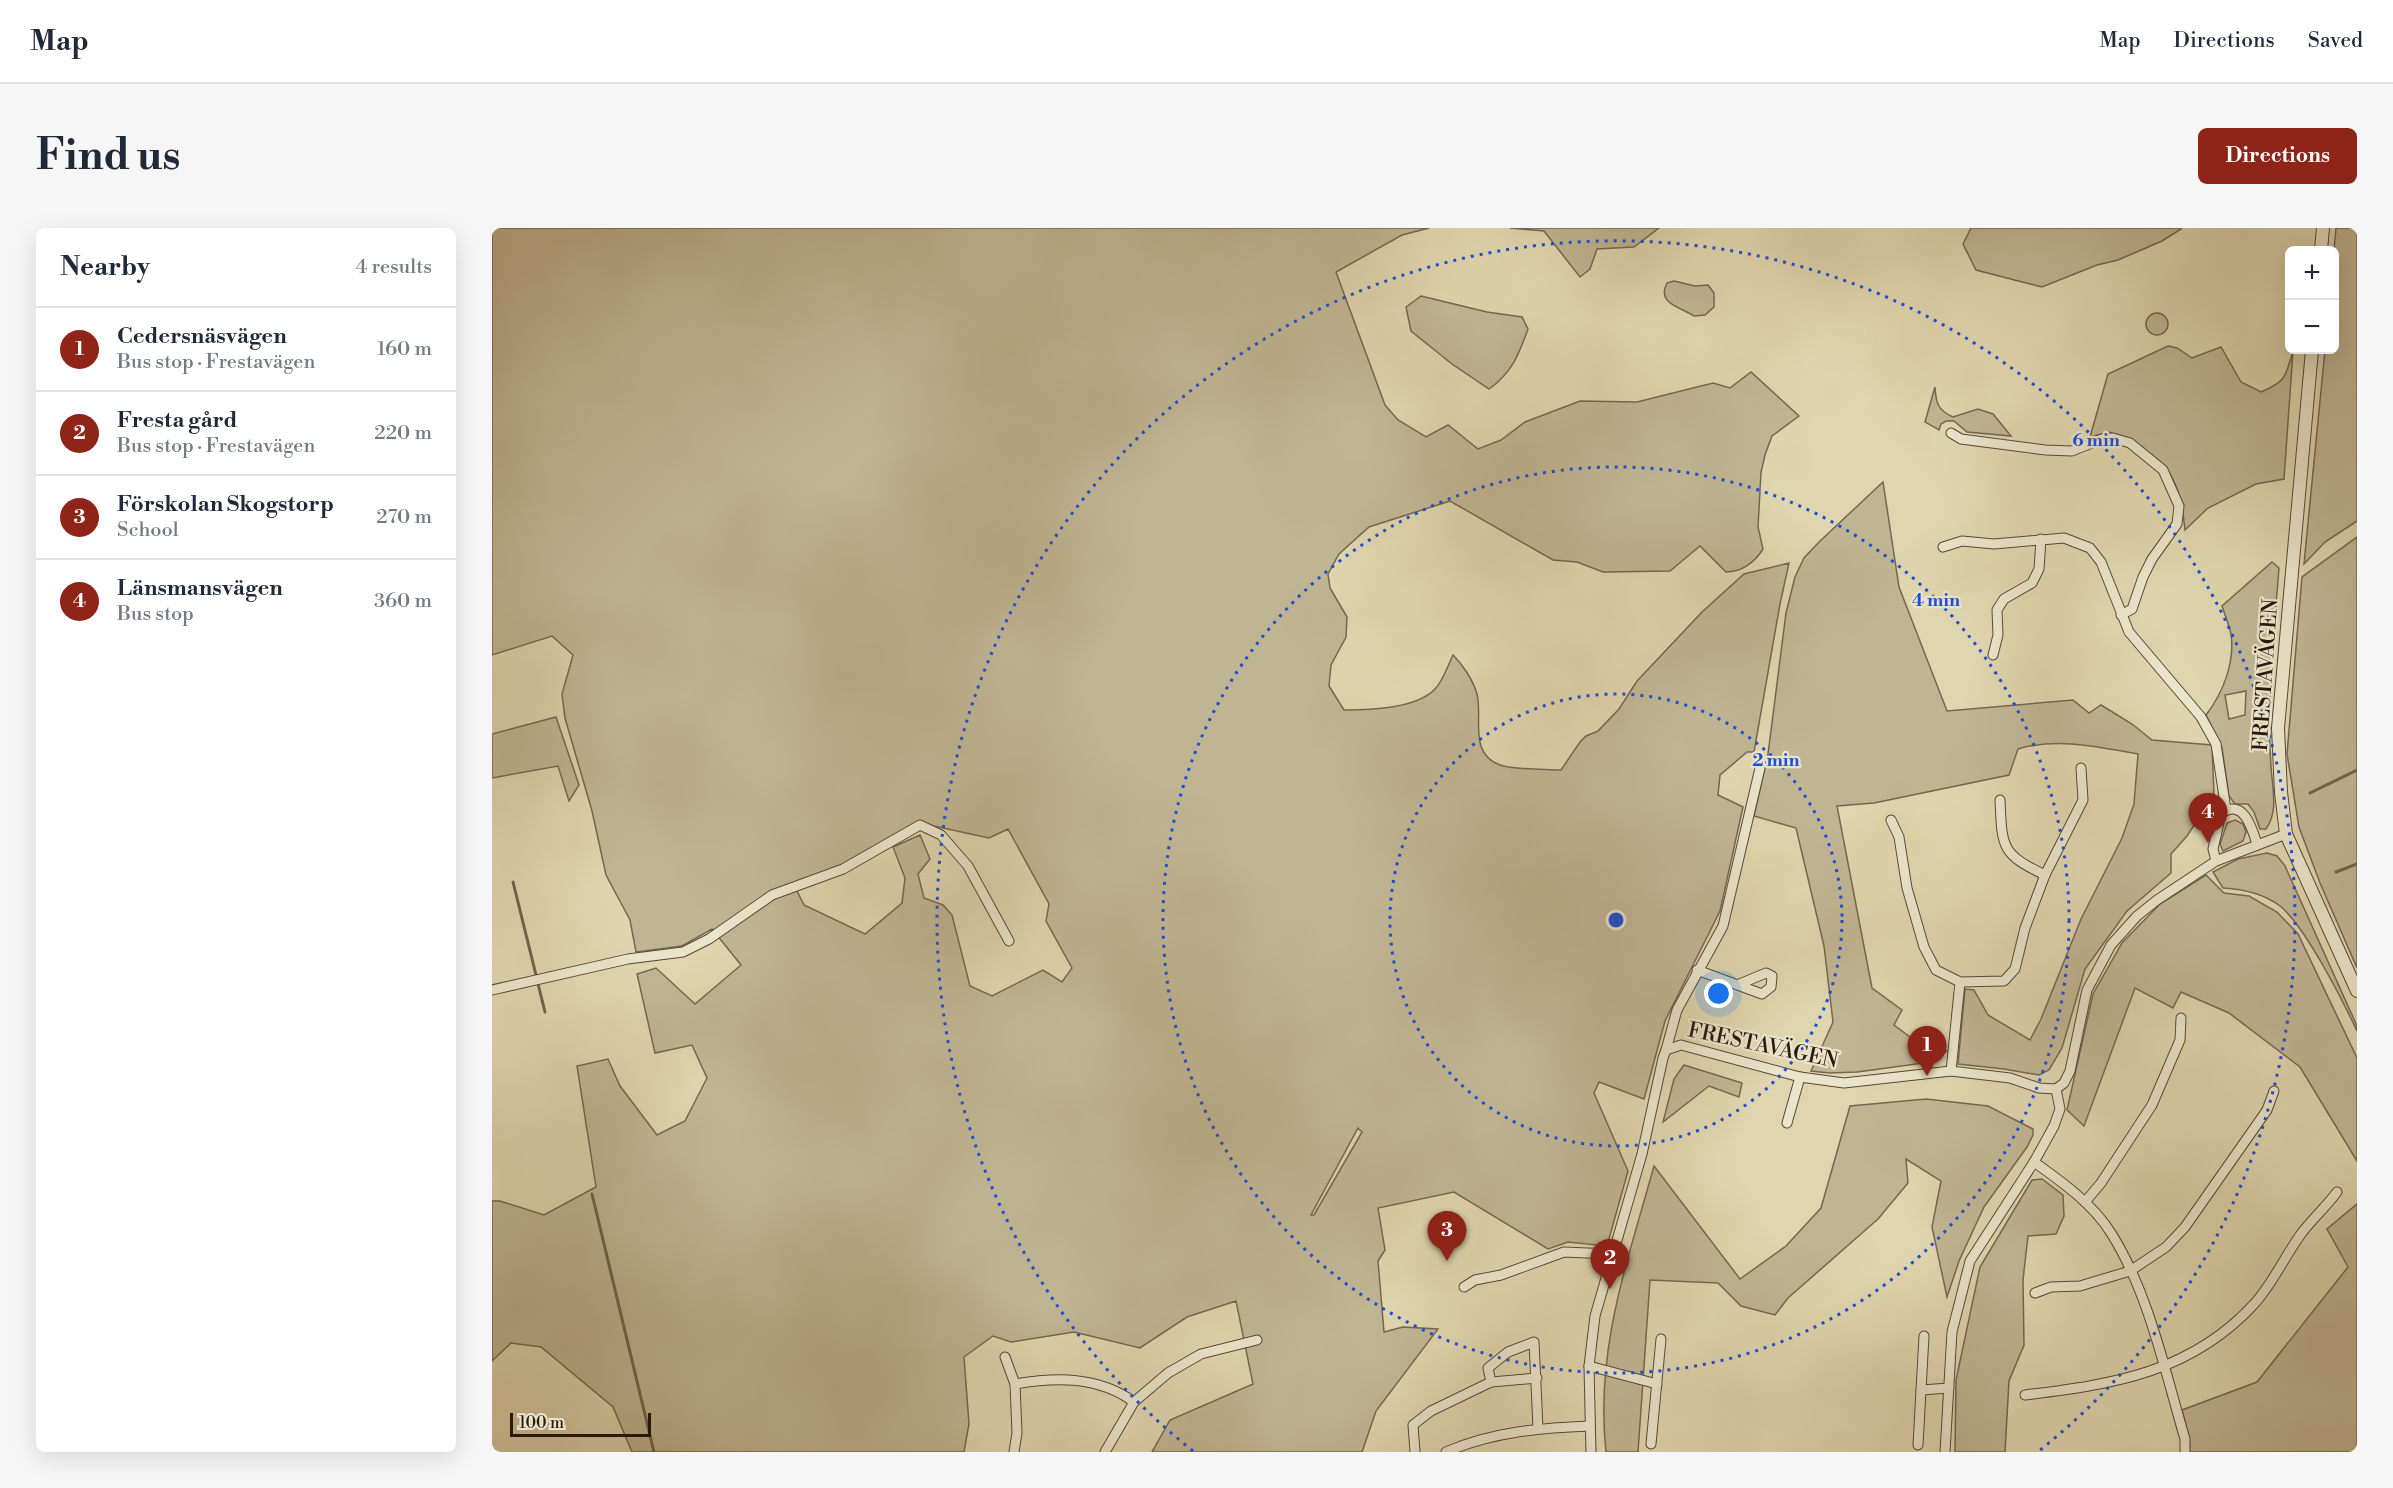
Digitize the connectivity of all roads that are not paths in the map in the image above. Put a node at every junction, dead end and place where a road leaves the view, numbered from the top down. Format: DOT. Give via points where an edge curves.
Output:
graph roads {
  1 [pos="2323,228"];
  2 [pos="2321,246"];
  3 [pos="2312,354"];
  4 [pos="1951,433"];
  5 [pos="2041,539"];
  6 [pos="1943,547"];
  7 [pos="2121,615"];
  8 [pos="1993,655"];
  9 [pos="1760,768"];
  10 [pos="2081,768"];
  11 [pos="2000,800"];
  12 [pos="2226,810"];
  13 [pos="1891,820"];
  14 [pos="2286,834"];
  15 [pos="2257,844"];
  16 [pos="2216,861"];
  17 [pos="2045,875"];
  18 [pos="1009,941"];
  19 [pos="1696,970"];
  20 [pos="1960,982"];
  21 [pos="1737,985"];
  22 [pos="492,990"];
  23 [pos="2357,991"];
  24 [pos="2181,1018"];
  25 [pos="1666,1050"];
  26 [pos="1951,1071"];
  27 [pos="1800,1077"];
  28 [pos="2056,1089"];
  29 [pos="2274,1091"];
  30 [pos="1786,1123"];
  31 [pos="2034,1162"];
  32 [pos="2337,1192"];
  33 [pos="2085,1202"];
  34 [pos="1611,1254"];
  35 [pos="2130,1271"];
  36 [pos="1464,1287"];
  37 [pos="2035,1293"];
  38 [pos="1924,1336"];
  39 [pos="1661,1339"];
  40 [pos="1257,1340"];
  41 [pos="1005,1357"];
  42 [pos="1589,1366"];
  43 [pos="2164,1367"];
  44 [pos="1537,1378"];
  45 [pos="1491,1382"];
  46 [pos="1015,1384"];
  47 [pos="1657,1384"];
  48 [pos="1949,1388"];
  49 [pos="1921,1390"];
  50 [pos="2025,1395"];
  51 [pos="1134,1402"];
  52 [pos="1589,1426"];
  53 [pos="1538,1428"];
  54 [pos="1651,1444"];
  55 [pos="1917,1445"];
  56 [pos="1014,1452"];
  57 [pos="1105,1452"];
  58 [pos="1415,1452"];
  59 [pos="1446,1452"];
  60 [pos="1591,1452"];
  61 [pos="1945,1452"];
  62 [pos="2185,1452"];
  1 -- 2 [label="street"];
  3 -- 14 [label="street, FRESTAVÄGEN" via="2278,728"];
  4 -- 7 [label="street" via="1961,439 2072,451 2113,438 2130,443 2163,470 2179,506 2177,524 2143,577 2132,609"];
  5 -- 6 [label="street" via="1994,544 1962,541"];
  5 -- 7 [label="street" via="2064,538 2090,548 2101,562"];
  5 -- 8 [label="street" via="2039,570 2032,583 2004,599 1997,610 1998,635"];
  7 -- 12 [label="street" via="2129,632 2201,717 2216,744"];
  9 -- 19 [label="street" via="1723,926"];
  10 -- 17 [label="street" via="2083,800"];
  11 -- 17 [label="street" via="2001,830 2008,850 2014,859"];
  12 -- 15 [label="street" via="2245,814"];
  12 -- 16 [label="street" via="2221,814 2213,849"];
  13 -- 20 [label="street" via="1899,837 1907,888 1930,961 1941,974"];
  14 -- 15 [label="street"];
  14 -- 23 [label="street, FRESTAVÄGEN"];
  15 -- 16 [label="street"];
  16 -- 28 [label="street" via="2157,900 2111,945 2088,990 2070,1071"];
  17 -- 20 [label="street" via="2015,969 2004,981"];
  18 -- 22 [label="street" via="968,866 941,835 920,825 843,869 772,895 709,939 683,952 628,959"];
  19 -- 21 [label="street"];
  19 -- 25 [label="street" via="1677,1010"];
  20 -- 26 [label="street"];
  24 -- 33 [label="street" via="2180,1040 2152,1105"];
  25 -- 27 [label="street, FRESTAVÄGEN" via="1681,1045"];
  25 -- 34 [label="street, FRESTAVÄGEN" via="1642,1154"];
  26 -- 27 [label="street, FRESTAVÄGEN" via="1844,1083"];
  26 -- 28 [label="street, FRESTAVÄGEN" via="2000,1076"];
  27 -- 30 [label="street"];
  28 -- 31 [label="street" via="2060,1109"];
  29 -- 35 [label="street" via="2267,1110 2185,1227 2166,1247"];
  31 -- 33 [label="street"];
  31 -- 48 [label="street" via="1970,1261 1952,1332"];
  32 -- 43 [label="street" via="2238,1321 2210,1342"];
  33 -- 35 [label="street" via="2111,1232"];
  34 -- 36 [label="street" via="1564,1252"];
  34 -- 42 [label="street, FRESTAVÄGEN" via="1595,1316"];
  35 -- 37 [label="street" via="2080,1286 2051,1287"];
  35 -- 43 [label="street"];
  38 -- 49 [label="street"];
  39 -- 47 [label="street"];
  40 -- 51 [label="street" via="1201,1354"];
  41 -- 46 [label="street"];
  42 -- 47 [label="street"];
  42 -- 52 [label="street, FRESTAVÄGEN"];
  43 -- 50 [label="street" via="2096,1386"];
  43 -- 62 [label="street" via="2186,1439"];
  44 -- 45 [label="street"];
  44 -- 45 [label="street" via="1534,1342 1508,1352 1488,1368"];
  44 -- 53 [label="street"];
  45 -- 58 [label="street" via="1431,1411 1413,1425"];
  46 -- 51 [label="street" via="1047,1378 1086,1382 1117,1390"];
  46 -- 56 [label="street"];
  47 -- 54 [label="street"];
  48 -- 49 [label="street"];
  48 -- 61 [label="street"];
  49 -- 55 [label="street"];
  51 -- 57 [label="street"];
  52 -- 53 [label="street"];
  52 -- 60 [label="street, FRESTAVÄGEN"];
  53 -- 59 [label="street" via="1469,1442"];
}
